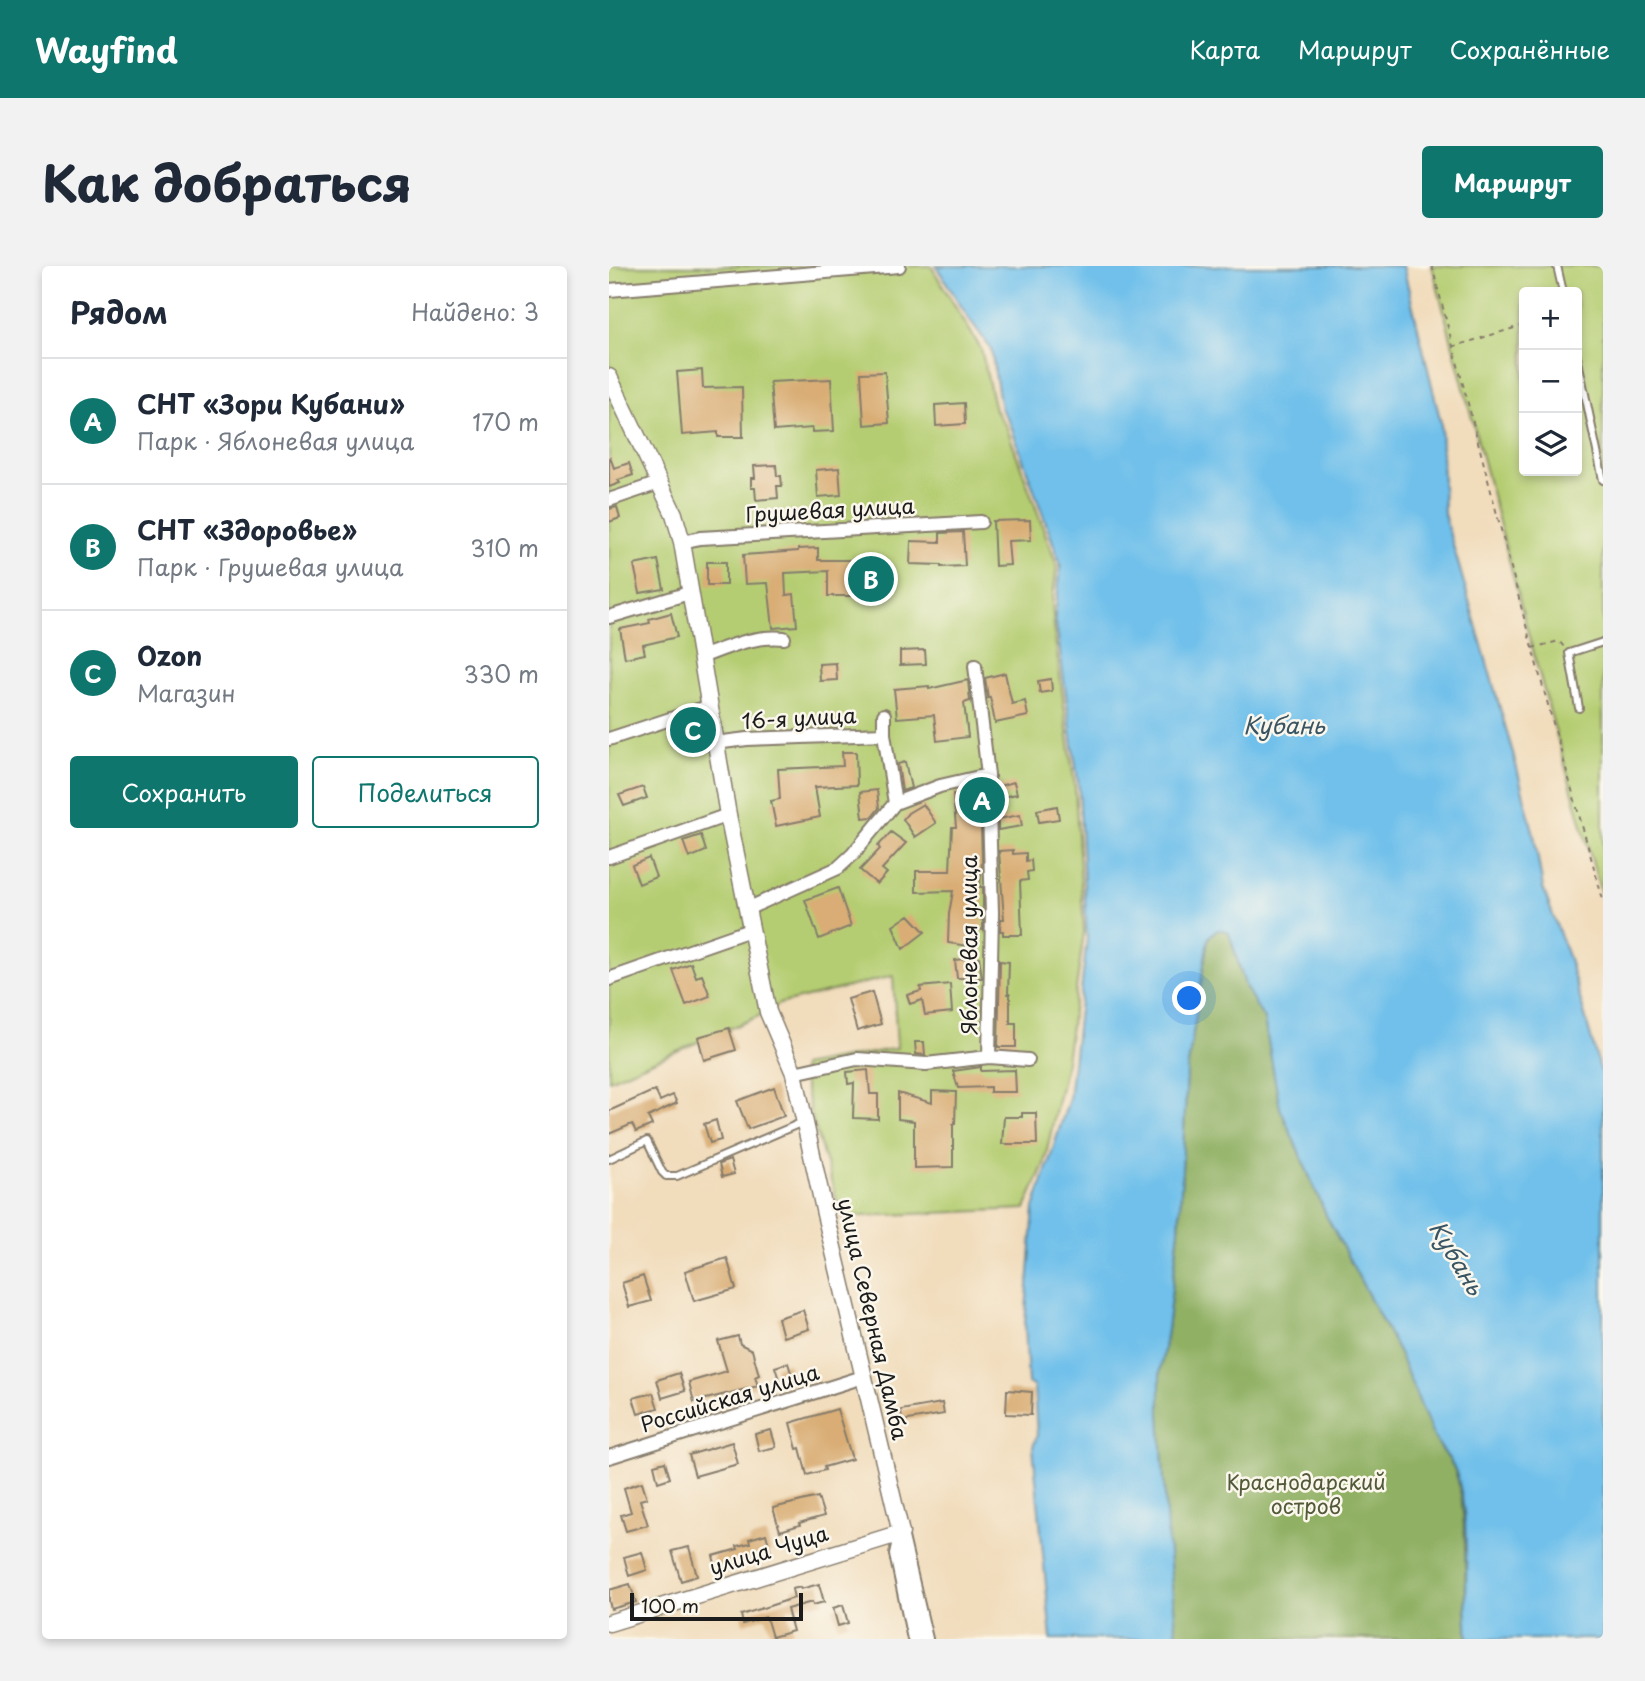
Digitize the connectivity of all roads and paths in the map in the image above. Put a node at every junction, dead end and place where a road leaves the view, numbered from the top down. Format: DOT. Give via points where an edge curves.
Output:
graph roads {
  1 [pos="899,266"];
  2 [pos="1432,266"];
  3 [pos="1557,266"];
  4 [pos="1562,287"];
  5 [pos="609,290"];
  6 [pos="1519,327"];
  7 [pos="1452,347"];
  8 [pos="609,377"];
  9 [pos="1582,380"];
  10 [pos="1603,480"];
  11 [pos="659,483"];
  12 [pos="609,500"];
  13 [pos="981,522"];
  14 [pos="682,542"];
  15 [pos="689,593"];
  16 [pos="609,617"];
  17 [pos="784,639"];
  18 [pos="1603,642"];
  19 [pos="1532,648"];
  20 [pos="1569,653"];
  21 [pos="701,657"];
  22 [pos="975,666"];
  23 [pos="710,706"];
  24 [pos="1579,708"];
  25 [pos="884,715"];
  26 [pos="884,734"];
  27 [pos="609,739"];
  28 [pos="715,743"];
  29 [pos="988,775"];
  30 [pos="895,803"];
  31 [pos="727,815"];
  32 [pos="609,857"];
  33 [pos="1603,900"];
  34 [pos="747,909"];
  35 [pos="750,930"];
  36 [pos="609,979"];
  37 [pos="989,1057"];
  38 [pos="1028,1060"];
  39 [pos="794,1073"];
  40 [pos="805,1121"];
  41 [pos="609,1159"];
  42 [pos="863,1377"];
  43 [pos="609,1457"];
  44 [pos="901,1533"];
  45 [pos="609,1622"];
  46 [pos="914,1639"];
  47 [pos="926,1639"];
  1 -- 5 [label="street"];
  2 -- 7 [label="path"];
  3 -- 4 [label="lane"];
  6 -- 7 [label="path"];
  7 -- 19 [label="path"];
  8 -- 11 [label="street, улица Северная Дамба"];
  9 -- 10 [label="lane"];
  11 -- 12 [label="street"];
  11 -- 14 [label="street, улица Северная Дамба"];
  13 -- 14 [label="street, Грушевая улица"];
  14 -- 15 [label="street, улица Северная Дамба"];
  15 -- 16 [label="street"];
  15 -- 21 [label="street, улица Северная Дамба"];
  17 -- 21 [label="street" via="750,640"];
  18 -- 20 [label="lane"];
  19 -- 20 [label="path" via="1559,641"];
  19 -- 33 [label="path"];
  20 -- 24 [label="lane"];
  21 -- 23 [label="street, улица Северная Дамба"];
  22 -- 29 [label="street, Яблоневая улица"];
  23 -- 27 [label="street"];
  23 -- 28 [label="street, улица Северная Дамба"];
  25 -- 26 [label="street"];
  26 -- 28 [label="street, 16-я улица"];
  26 -- 30 [label="street"];
  28 -- 31 [label="street, улица Северная Дамба"];
  29 -- 30 [label="street"];
  29 -- 37 [label="street, Яблоневая улица" via="992,913"];
  30 -- 34 [label="street" via="838,868"];
  31 -- 32 [label="street"];
  31 -- 34 [label="street, улица Северная Дамба"];
  34 -- 35 [label="street, улица Северная Дамба"];
  35 -- 36 [label="street"];
  35 -- 39 [label="street, улица Северная Дамба" via="768,1012"];
  37 -- 38 [label="street, Яблоневая улица"];
  37 -- 39 [label="street, Яблоневая улица" via="926,1064 857,1059"];
  39 -- 40 [label="street, улица Северная Дамба"];
  40 -- 41 [label="lane" via="677,1176 666,1176 647,1141"];
  40 -- 42 [label="street, улица Северная Дамба"];
  42 -- 43 [label="street, Российская улица"];
  42 -- 44 [label="street, улица Северная Дамба"];
  44 -- 45 [label="street, улица Чуца"];
  44 -- 46 [label="street" via="896,1554"];
  44 -- 47 [label="street, улица Северная Дамба"];
}
